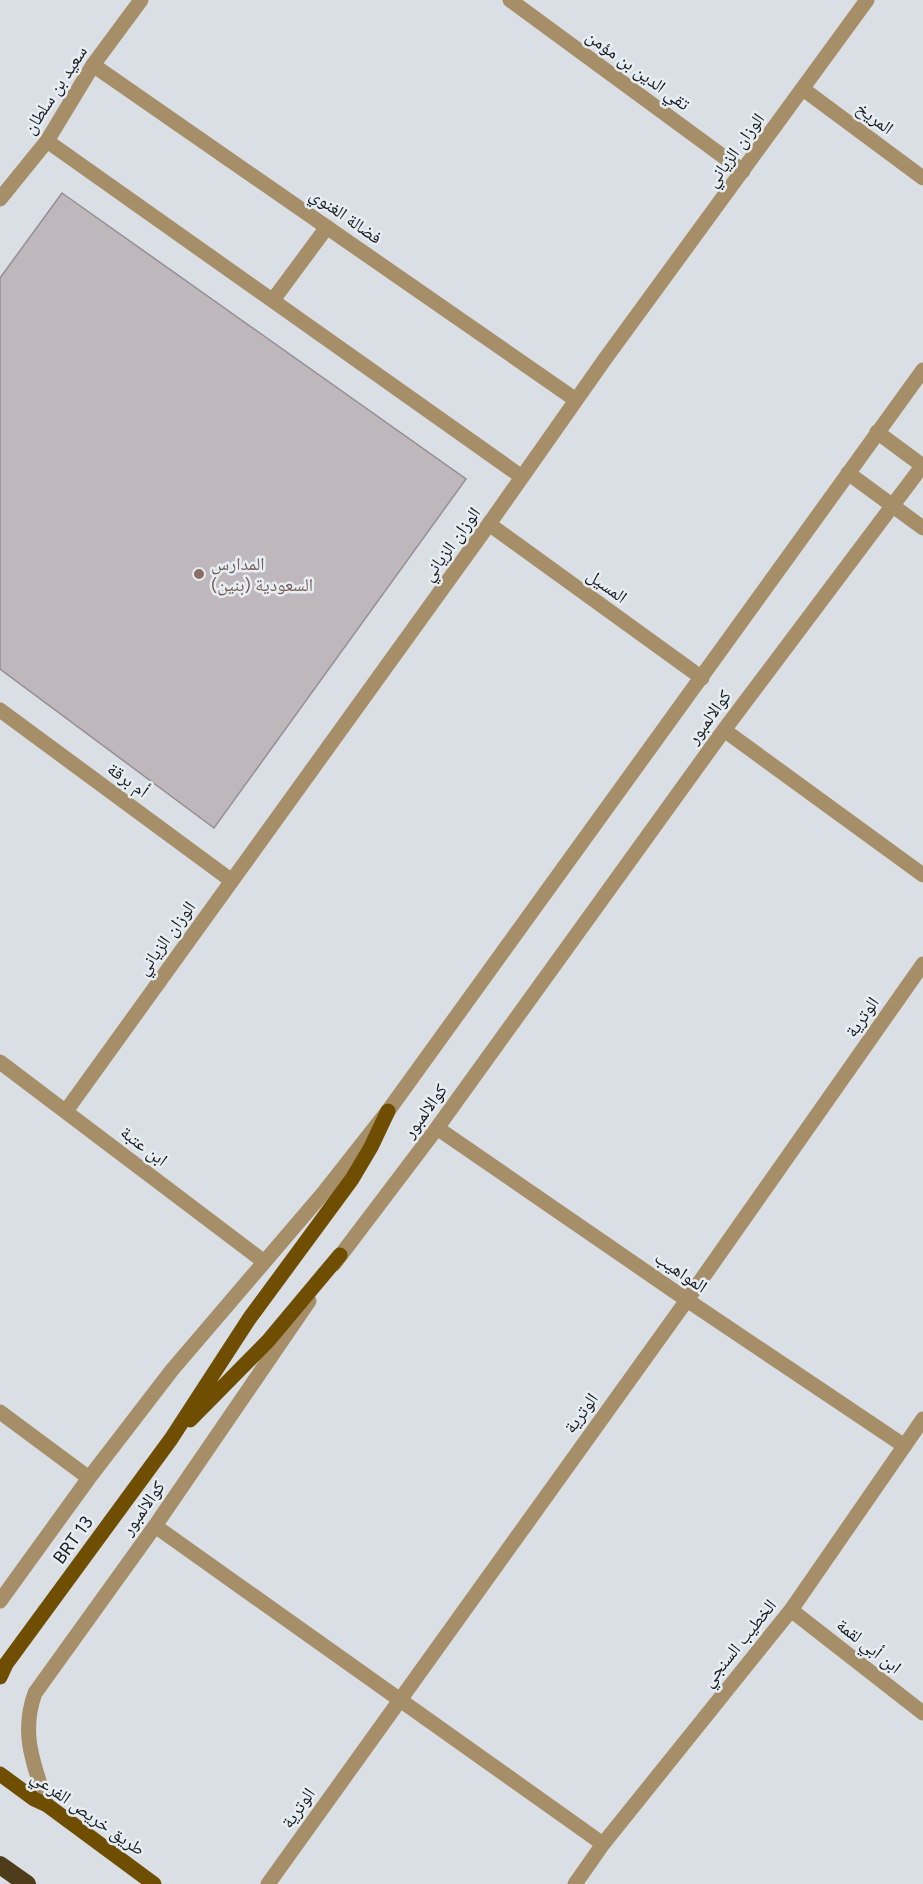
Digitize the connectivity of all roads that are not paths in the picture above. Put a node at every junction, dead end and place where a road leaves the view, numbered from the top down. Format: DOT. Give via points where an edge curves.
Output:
graph roads {
  1 [pos="141,0"];
  2 [pos="510,0"];
  3 [pos="867,0"];
  4 [pos="93,64"];
  5 [pos="803,89"];
  6 [pos="47,141"];
  7 [pos="743,171"];
  8 [pos="923,178"];
  9 [pos="0,199"];
  10 [pos="327,227"];
  11 [pos="273,300"];
  12 [pos="923,370"];
  13 [pos="576,400"];
  14 [pos="877,432"];
  15 [pos="923,466"];
  16 [pos="848,473"];
  17 [pos="522,477"];
  18 [pos="893,506"];
  19 [pos="489,524"];
  20 [pos="923,528"];
  21 [pos="702,678"];
  22 [pos="0,710"];
  23 [pos="724,730"];
  24 [pos="923,875"];
  25 [pos="232,880"];
  26 [pos="923,964"];
  27 [pos="0,1062"];
  28 [pos="66,1111"];
  29 [pos="388,1111"];
  30 [pos="437,1128"];
  31 [pos="340,1255"];
  32 [pos="263,1262"];
  33 [pos="687,1300"];
  34 [pos="0,1412"];
  35 [pos="923,1419"];
  36 [pos="171,1439"];
  37 [pos="903,1445"];
  38 [pos="89,1478"];
  39 [pos="155,1526"];
  40 [pos="0,1601"];
  41 [pos="791,1610"];
  42 [pos="2,1670"];
  43 [pos="399,1700"];
  44 [pos="923,1713"];
  45 [pos="0,1774"];
  46 [pos="0,1788"];
  47 [pos="40,1802"];
  48 [pos="603,1844"];
  49 [pos="0,1865"];
  50 [pos="27,1884"];
  51 [pos="154,1884"];
  52 [pos="268,1884"];
  53 [pos="575,1884"];
  1 -- 4 [label="street, سعيد بن سلطان"];
  2 -- 7 [label="street, تقي الدين بن مؤمن"];
  3 -- 5 [label="street, الوزان الزياني"];
  4 -- 6 [label="street, سعيد بن سلطان"];
  4 -- 10 [label="street, فضالة الغنوي"];
  5 -- 7 [label="street, الوزان الزياني"];
  5 -- 8 [label="street, المريخ"];
  6 -- 9 [label="street, سعيد بن سلطان"];
  6 -- 11 [label="street"];
  7 -- 13 [label="street, الوزان الزياني"];
  10 -- 11 [label="street"];
  10 -- 13 [label="street, فضالة الغنوي"];
  11 -- 17 [label="street"];
  12 -- 14 [label="street, كوالالمبور"];
  13 -- 17 [label="street, الوزان الزياني"];
  14 -- 15 [label="street"];
  14 -- 16 [label="street, كوالالمبور"];
  15 -- 18 [label="street, كوالالمبور"];
  16 -- 18 [label="street"];
  16 -- 21 [label="street, كوالالمبور"];
  17 -- 19 [label="street, الوزان الزياني"];
  18 -- 20 [label="street"];
  18 -- 23 [label="street, كوالالمبور"];
  19 -- 21 [label="street, المسيل"];
  19 -- 25 [label="street, الوزان الزياني"];
  21 -- 29 [label="street, كوالالمبور"];
  22 -- 25 [label="street, أم برقة"];
  23 -- 24 [label="street"];
  23 -- 30 [label="street, كوالالمبور"];
  25 -- 28 [label="street, الوزان الزياني"];
  26 -- 33 [label="street, الوترية"];
  27 -- 28 [label="street, ابن عتبة"];
  28 -- 32 [label="street, ابن عتبة"];
  29 -- 32 [label="street, كوالالمبور"];
  29 -- 36 [label="main road" via="352,1179 249,1319"];
  30 -- 31 [label="street, كوالالمبور"];
  30 -- 33 [label="street, المواهيب"];
  31 -- 36 [label="main road" via="268,1341"];
  31 -- 39 [label="street, كوالالمبور"];
  32 -- 38 [label="street, كوالالمبور" via="172,1370"];
  33 -- 37 [label="street, المواهيب"];
  33 -- 43 [label="street, الوترية"];
  34 -- 38 [label="street"];
  35 -- 37 [label="street, الخطيب السنجي"];
  36 -- 42 [label="main road, BRT 13"];
  37 -- 41 [label="street, الخطيب السنجي"];
  38 -- 40 [label="street, كوالالمبور"];
  39 -- 43 [label="street"];
  39 -- 47 [label="street, كوالالمبور" via="35,1693 28,1710 27,1728"];
  41 -- 44 [label="street, ابن أبي لقمة"];
  41 -- 48 [label="street, الخطيب السنجي"];
  43 -- 48 [label="street"];
  43 -- 52 [label="street, الوترية"];
  45 -- 47 [label="main road, طريق خريص الفرعي"];
  46 -- 47 [label="main road"];
  47 -- 51 [label="main road, طريق خريص الفرعي"];
  48 -- 53 [label="street, الخطيب السنجي"];
  49 -- 50 [label="highway"];
}
